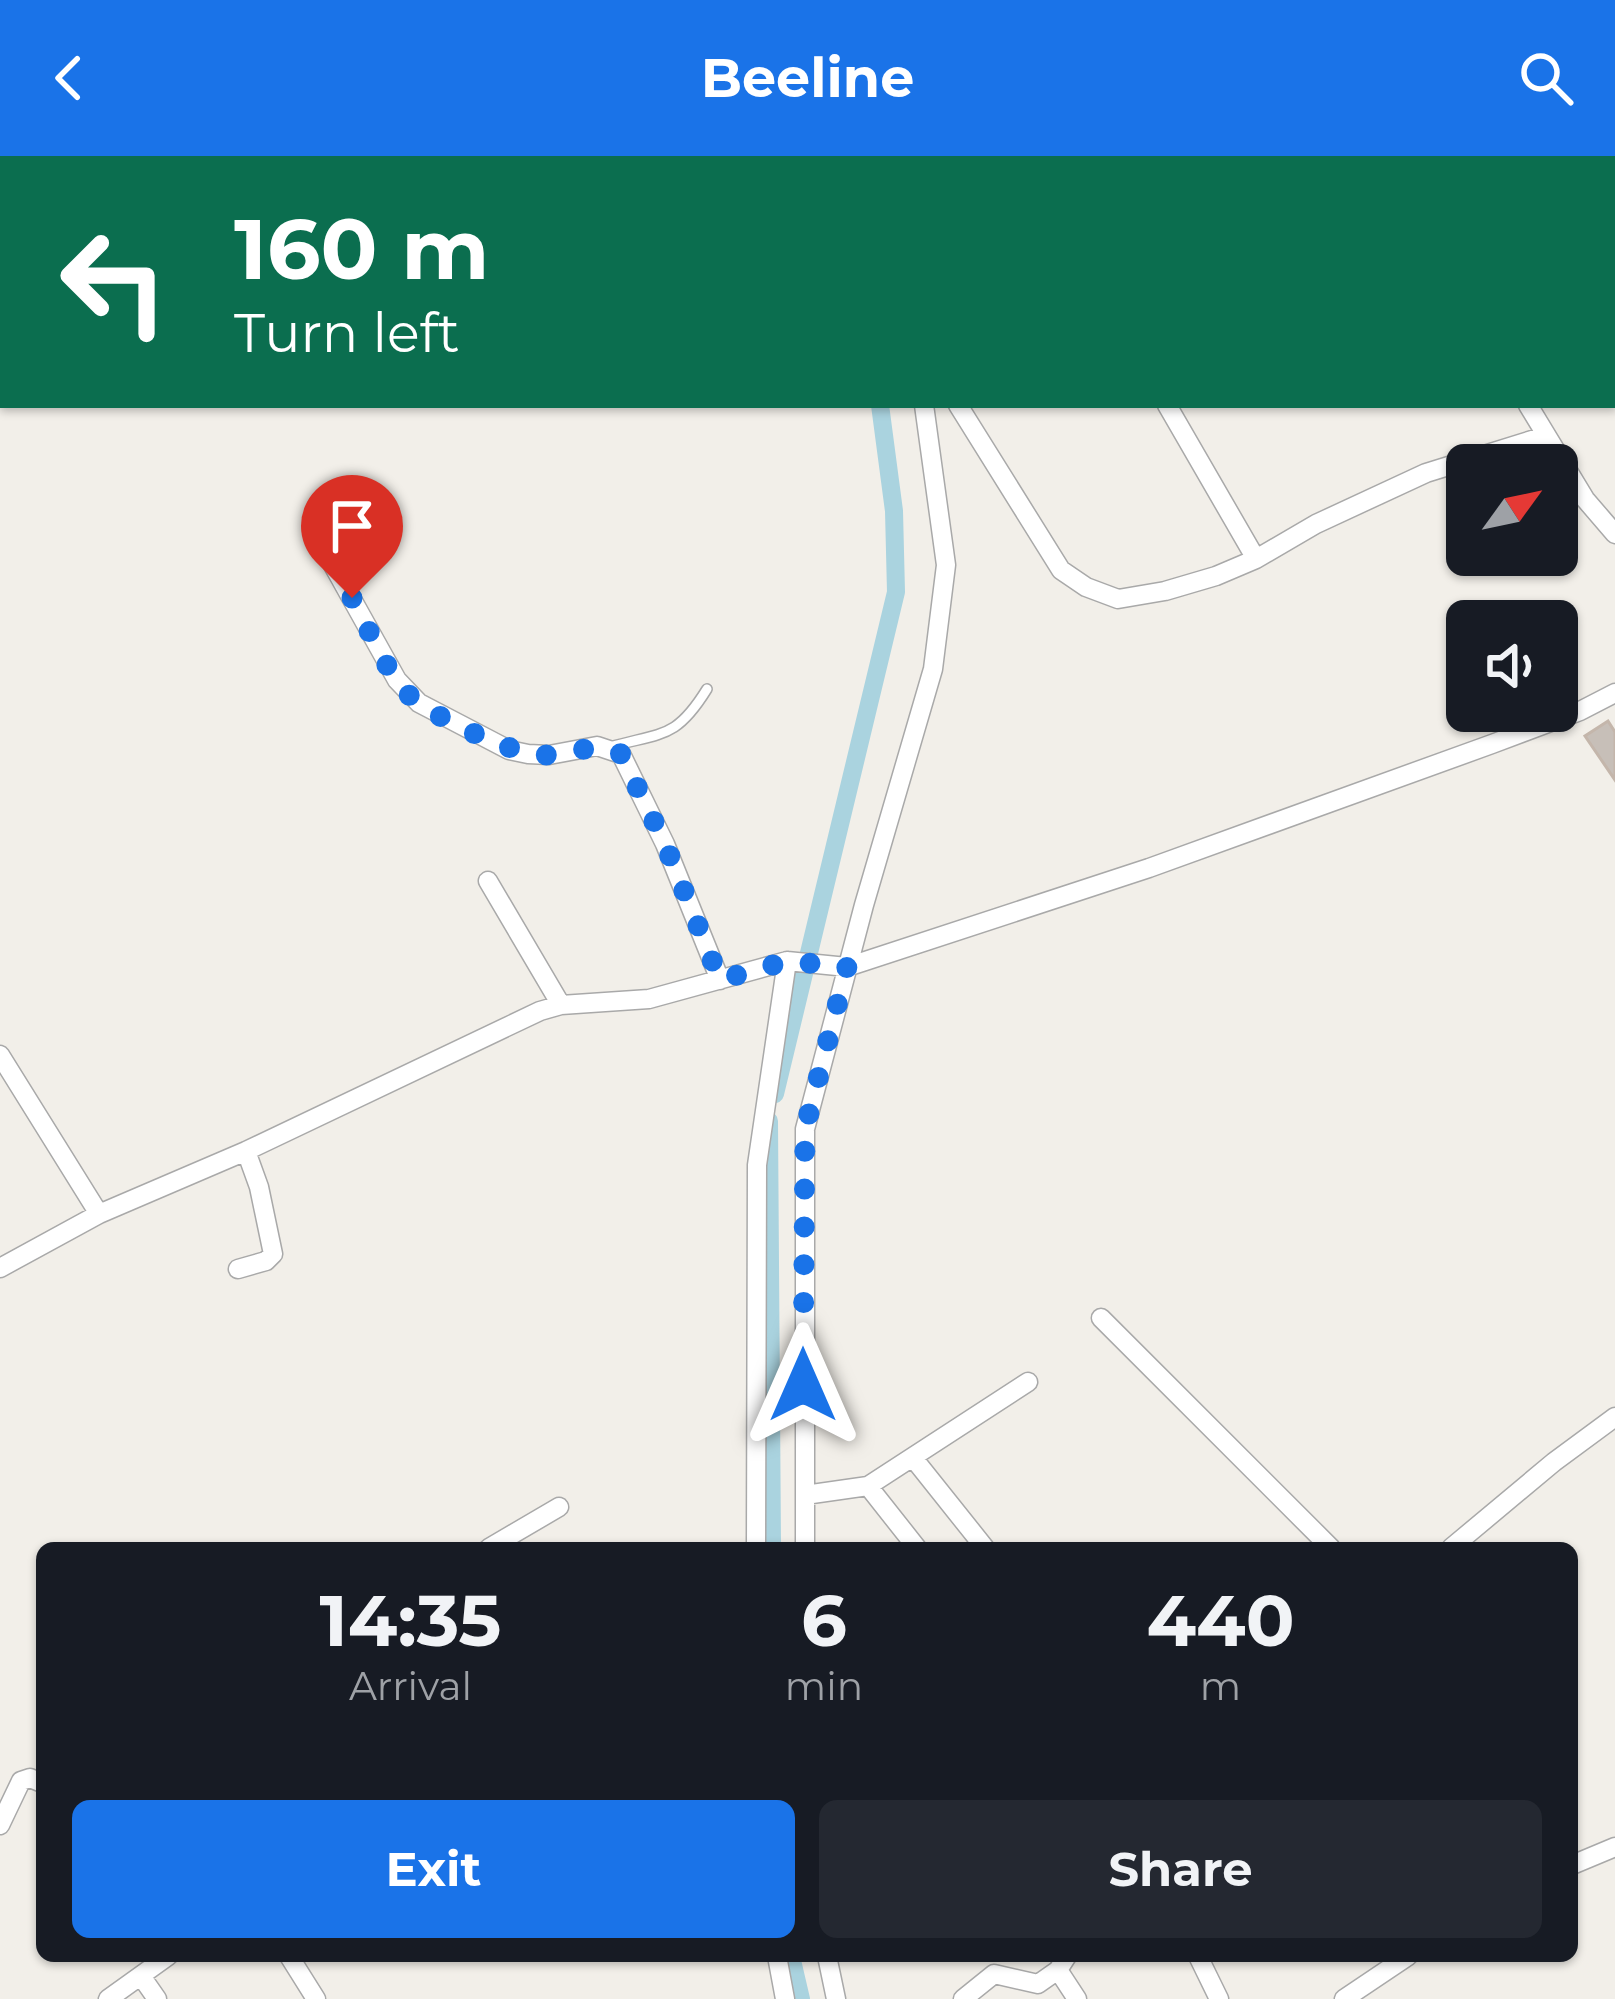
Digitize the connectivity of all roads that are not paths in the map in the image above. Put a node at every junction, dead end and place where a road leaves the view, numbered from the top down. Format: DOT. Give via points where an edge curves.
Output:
graph roads {
  1 [pos="924,408"];
  2 [pos="960,408"];
  3 [pos="1169,408"];
  4 [pos="1530,408"];
  5 [pos="1545,436"];
  6 [pos="1615,534"];
  7 [pos="329,557"];
  8 [pos="1256,559"];
  9 [pos="707,688"];
  10 [pos="1615,693"];
  11 [pos="609,748"];
  12 [pos="488,880"];
  13 [pos="794,961"];
  14 [pos="840,966"];
  15 [pos="720,980"];
  16 [pos="562,1005"];
  17 [pos="0,1054"];
  18 [pos="246,1151"];
  19 [pos="100,1214"];
  20 [pos="0,1268"];
  21 [pos="238,1269"];
  22 [pos="1101,1318"];
  23 [pos="1028,1382"];
  24 [pos="1615,1418"];
  25 [pos="914,1459"];
  26 [pos="868,1486"];
  27 [pos="805,1495"];
  28 [pos="559,1507"];
  29 [pos="500,1542"];
  30 [pos="756,1542"];
  31 [pos="805,1542"];
  32 [pos="912,1542"];
  33 [pos="980,1542"];
  34 [pos="1325,1542"];
  35 [pos="1458,1542"];
  36 [pos="36,1780"];
  37 [pos="0,1825"];
  38 [pos="1615,1847"];
  39 [pos="1578,1862"];
  40 [pos="160,1962"];
  41 [pos="293,1962"];
  42 [pos="778,1962"];
  43 [pos="828,1962"];
  44 [pos="1201,1962"];
  45 [pos="1399,1962"];
  46 [pos="1062,1963"];
  47 [pos="141,1976"];
  48 [pos="108,1999"];
  49 [pos="158,1999"];
  50 [pos="316,1999"];
  51 [pos="785,1999"];
  52 [pos="836,1999"];
  53 [pos="963,1999"];
  54 [pos="1077,1999"];
  55 [pos="1219,1999"];
  56 [pos="1345,1999"];
  1 -- 14 [label="street" via="945,593 922,711"];
  2 -- 8 [label="street" via="1073,580 1118,598"];
  3 -- 8 [label="street"];
  4 -- 5 [label="street"];
  5 -- 6 [label="street"];
  5 -- 8 [label="street" via="1426,473"];
  7 -- 11 [label="street" via="397,680 419,703 509,750"];
  9 -- 11 [label="lane" via="670,733"];
  10 -- 14 [label="street" via="1149,868"];
  11 -- 15 [label="street" via="634,773"];
  12 -- 16 [label="street"];
  13 -- 14 [label="street"];
  13 -- 15 [label="street"];
  13 -- 30 [label="street" via="757,1165"];
  14 -- 27 [label="street" via="805,1129"];
  15 -- 16 [label="street" via="649,999"];
  16 -- 18 [label="street"];
  17 -- 19 [label="street"];
  18 -- 19 [label="street"];
  18 -- 21 [label="street" via="273,1254"];
  19 -- 20 [label="street"];
  22 -- 34 [label="street"];
  23 -- 25 [label="street"];
  24 -- 35 [label="street"];
  25 -- 26 [label="street"];
  25 -- 33 [label="street"];
  26 -- 27 [label="street"];
  26 -- 32 [label="street"];
  27 -- 31 [label="street"];
  28 -- 29 [label="street"];
  36 -- 37 [label="street" via="21,1781"];
  38 -- 39 [label="street"];
  40 -- 47 [label="street"];
  41 -- 50 [label="street"];
  42 -- 51 [label="street"];
  43 -- 52 [label="street"];
  44 -- 55 [label="street"];
  45 -- 56 [label="street"];
  46 -- 53 [label="street" via="1038,1984 994,1974"];
  46 -- 54 [label="street"];
  47 -- 48 [label="street"];
  47 -- 49 [label="street"];
}
